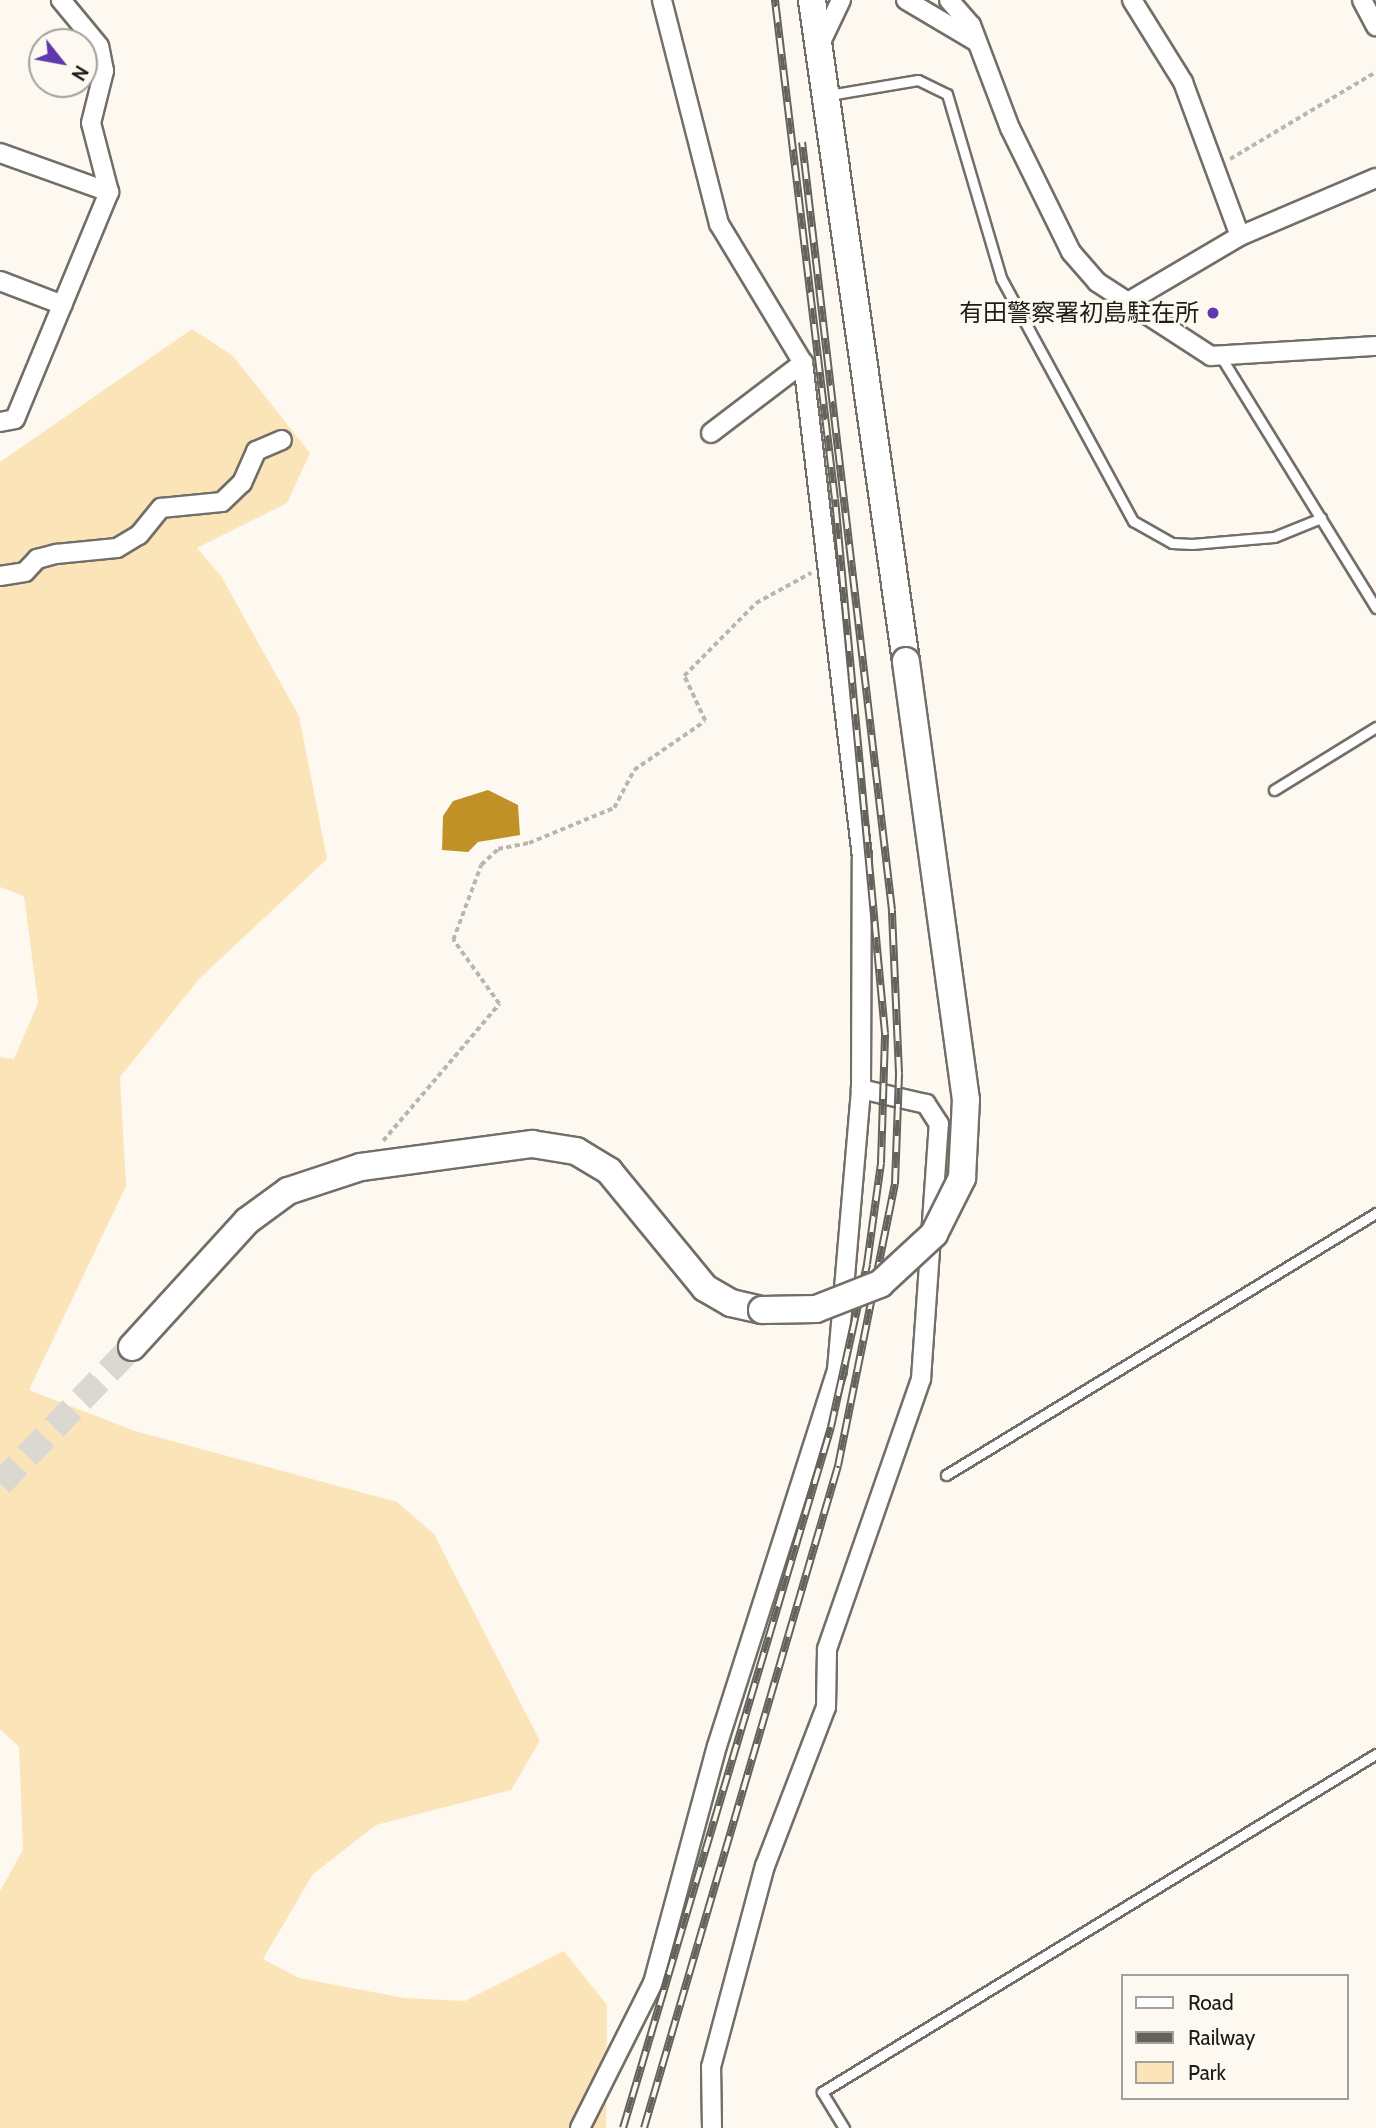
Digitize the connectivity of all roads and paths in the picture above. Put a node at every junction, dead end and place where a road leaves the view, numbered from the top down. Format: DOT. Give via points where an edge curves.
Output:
graph roads {
  1 [pos="61,0"];
  2 [pos="662,0"];
  3 [pos="812,0"];
  4 [pos="841,0"];
  5 [pos="906,0"];
  6 [pos="1132,0"];
  7 [pos="1362,0"];
  8 [pos="954,1"];
  9 [pos="1376,26"];
  10 [pos="982,53"];
  11 [pos="1376,72"];
  12 [pos="828,88"];
  13 [pos="0,153"];
  14 [pos="1214,168"];
  15 [pos="1376,178"];
  16 [pos="109,192"];
  17 [pos="1240,236"];
  18 [pos="0,281"];
  19 [pos="1128,302"];
  20 [pos="63,305"];
  21 [pos="1376,346"];
  22 [pos="1221,357"];
  23 [pos="803,363"];
  24 [pos="0,422"];
  25 [pos="711,433"];
  26 [pos="282,440"];
  27 [pos="1321,518"];
  28 [pos="827,568"];
  29 [pos="0,576"];
  30 [pos="1376,608"];
  31 [pos="1376,727"];
  32 [pos="1274,790"];
  33 [pos="861,1089"];
  34 [pos="361,1167"];
  35 [pos="1376,1213"];
  36 [pos="132,1347"];
  37 [pos="946,1475"];
  38 [pos="1376,1754"];
  39 [pos="580,2128"];
  40 [pos="712,2128"];
  41 [pos="844,2128"];
  1 -- 16 [label="street" via="99,46 104,71 91,123"];
  2 -- 23 [label="street" via="719,224"];
  3 -- 12 [label="street"];
  4 -- 12 [label="street" via="822,38"];
  5 -- 10 [label="street" via="961,28"];
  6 -- 14 [label="street" via="1183,82"];
  7 -- 9 [label="street"];
  8 -- 10 [label="street"];
  10 -- 19 [label="street" via="1071,252 1088,274"];
  11 -- 14 [label="path"];
  12 -- 27 [label="lane" via="918,80 947,93 1001,278 1133,521 1172,543 1192,544 1274,537"];
  12 -- 34 [label="street, bridge" via="966,1100 962,1178 934,1234 880,1284 816,1309 762,1310 731,1303 705,1288 624,1185 576,1151 533,1144"];
  13 -- 16 [label="street"];
  14 -- 17 [label="street"];
  15 -- 17 [label="street"];
  16 -- 20 [label="street"];
  17 -- 19 [label="street"];
  18 -- 20 [label="street"];
  19 -- 22 [label="street" via="1199,351"];
  20 -- 24 [label="street" via="15,419"];
  21 -- 22 [label="street"];
  22 -- 27 [label="lane"];
  23 -- 25 [label="street"];
  23 -- 28 [label="street"];
  26 -- 29 [label="street" via="256,451 242,483 222,502 161,508 139,536 117,548 56,554 37,559 25,572"];
  27 -- 30 [label="lane"];
  28 -- 33 [label="street" via="862,857"];
  28 -- 34 [label="path" via="756,603 684,676 705,721 634,770 614,808 498,849 481,865 453,940 499,1004"];
  31 -- 32 [label="lane"];
  33 -- 39 [label="street" via="837,1370 717,1746 653,1983"];
  33 -- 40 [label="street" via="926,1104 939,1124 921,1379 827,1649 826,1707 765,1866 711,2067"];
  34 -- 36 [label="street" via="288,1191 247,1221"];
  35 -- 37 [label="lane"];
  38 -- 41 [label="lane" via="822,2092"];
}
